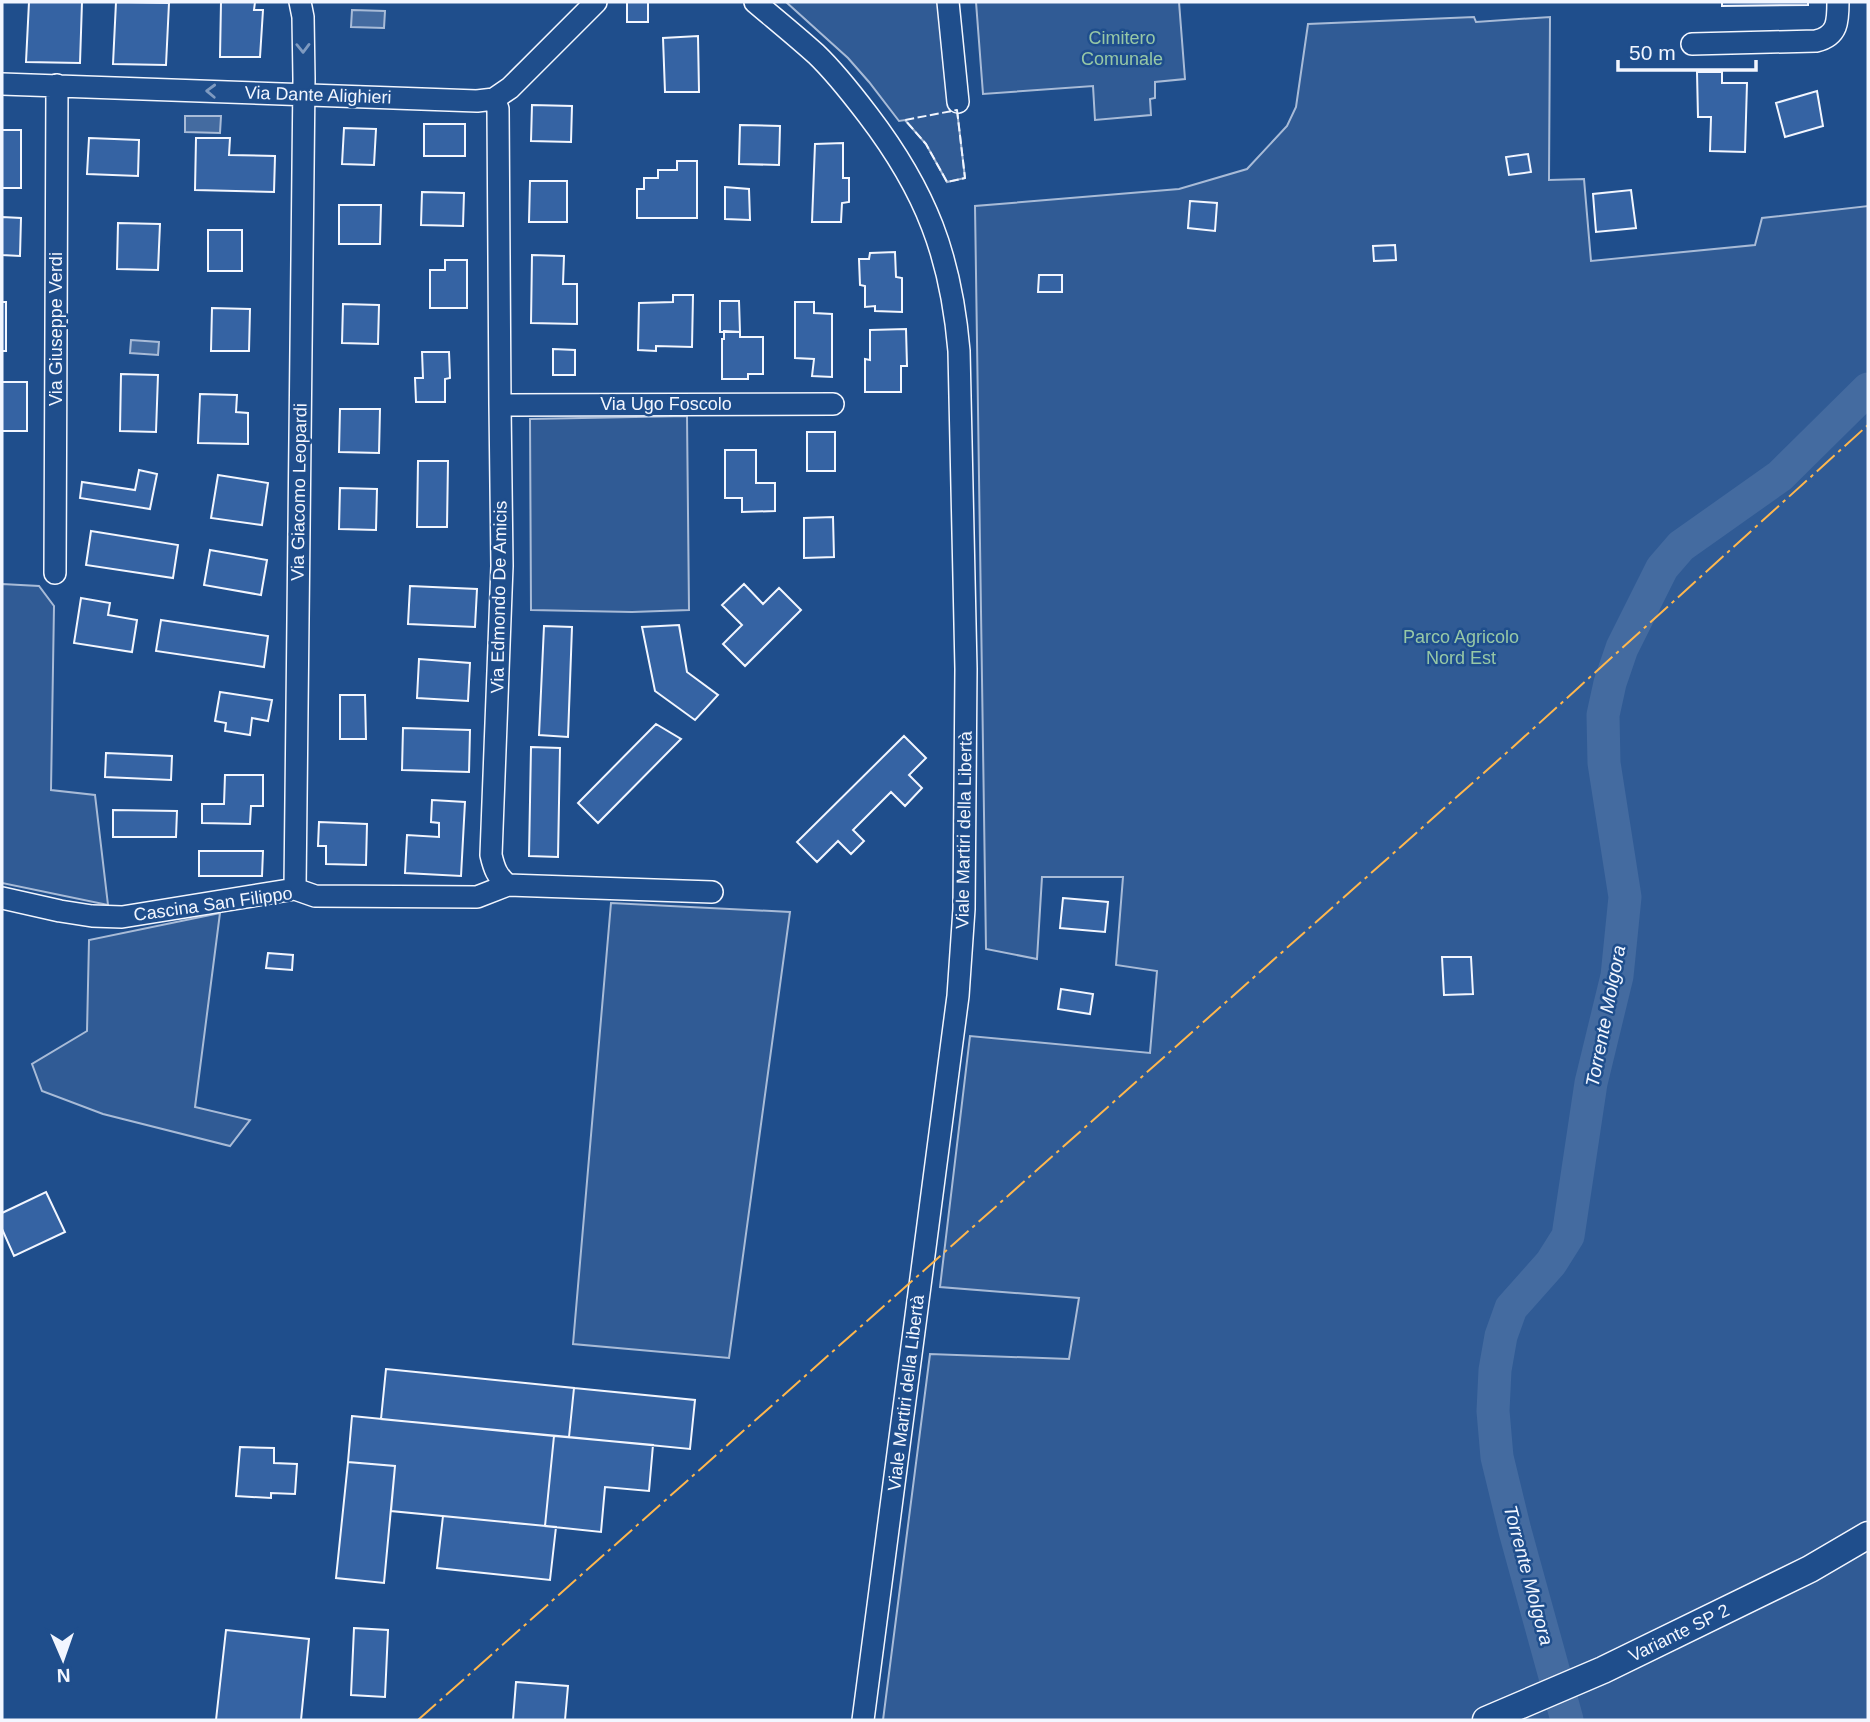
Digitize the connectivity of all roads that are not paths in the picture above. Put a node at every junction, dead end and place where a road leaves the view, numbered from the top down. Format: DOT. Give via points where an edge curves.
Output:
graph roads {
  1 [pos="300,2"];
  2 [pos="596,2"];
  3 [pos="755,2"];
  4 [pos="948,2"];
  5 [pos="1838,2"];
  6 [pos="1692,44"];
  7 [pos="2,83"];
  8 [pos="57,85"];
  9 [pos="303,94"];
  10 [pos="494,99"];
  11 [pos="958,102"];
  12 [pos="833,404"];
  13 [pos="499,405"];
  14 [pos="55,573"];
  15 [pos="508,885"];
  16 [pos="295,889"];
  17 [pos="712,892"];
  18 [pos="2,898"];
  19 [pos="1868,1535"];
  20 [pos="1495,1716"];
  21 [pos="863,1720"];
  1 -- 9 [label="street, Via Giacomo Leopardi, one-way"];
  2 -- 10 [label="street"];
  3 -- 21 [label="street, Viale Martiri della Libertà" via="839,79 908,173 942,251 959,351 966,682 964,909 958,996"];
  4 -- 11 [label="street"];
  5 -- 6 [label="street" via="1835,30 1827,39"];
  7 -- 8 [label="street, Via Dante Alighieri"];
  9 -- 8 [label="street, Via Dante Alighieri, one-way"];
  8 -- 14 [label="street, Via Giuseppe Verdi"];
  9 -- 10 [label="street, Via Dante Alighieri"];
  9 -- 16 [label="street, Via Giacomo Leopardi"];
  10 -- 13 [label="street, Via Edmondo De Amicis" via="498,109"];
  12 -- 13 [label="street, Via Ugo Foscolo"];
  13 -- 15 [label="street, Via Edmondo De Amicis" via="502,566 491,855 499,878"];
  15 -- 16 [label="street, Cascina San Filippo" via="477,897 315,896"];
  15 -- 17 [label="street"];
  16 -- 18 [label="street, Cascina San Filippo" via="122,917 60,911"];
  19 -- 20 [label="main road, Variante SP 2" via="1810,1569 1603,1670"];
}
